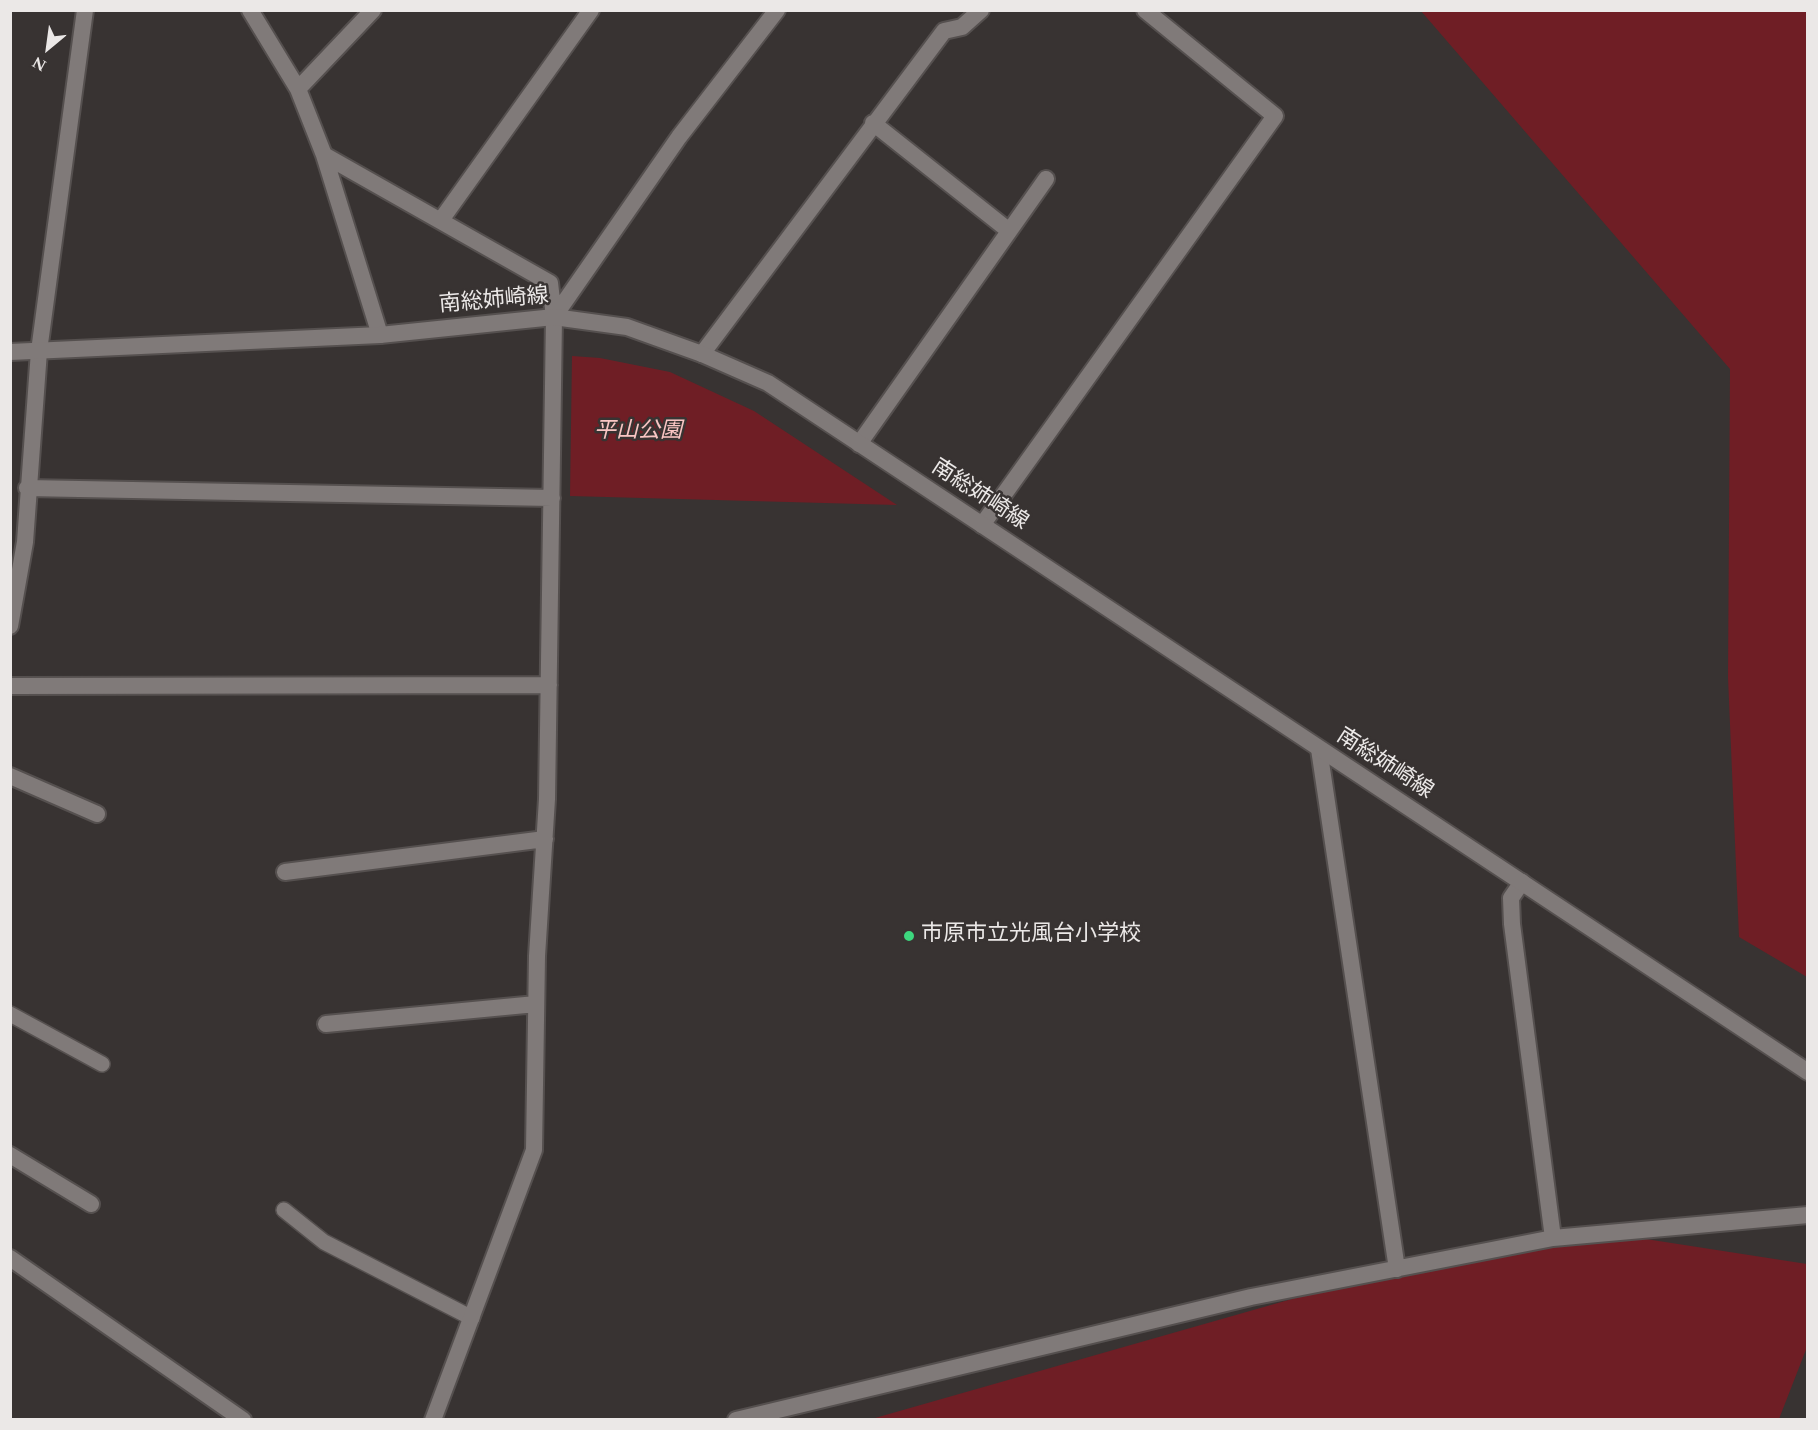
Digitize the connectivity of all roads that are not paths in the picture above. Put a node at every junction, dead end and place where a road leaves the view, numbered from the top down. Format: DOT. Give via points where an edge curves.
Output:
graph roads {
  1 [pos="85,10"];
  2 [pos="250,10"];
  3 [pos="373,10"];
  4 [pos="591,10"];
  5 [pos="777,10"];
  6 [pos="981,10"];
  7 [pos="1145,10"];
  8 [pos="298,89"];
  9 [pos="873,123"];
  10 [pos="324,155"];
  11 [pos="1046,179"];
  12 [pos="441,220"];
  13 [pos="1008,230"];
  14 [pos="554,317"];
  15 [pos="380,335"];
  16 [pos="39,351"];
  17 [pos="10,352"];
  18 [pos="702,354"];
  19 [pos="859,444"];
  20 [pos="27,489"];
  21 [pos="552,498"];
  22 [pos="982,525"];
  23 [pos="18,542"];
  24 [pos="10,626"];
  25 [pos="549,685"];
  26 [pos="10,686"];
  27 [pos="1319,749"];
  28 [pos="10,776"];
  29 [pos="97,814"];
  30 [pos="545,839"];
  31 [pos="285,872"];
  32 [pos="1522,882"];
  33 [pos="536,1004"];
  34 [pos="10,1014"];
  35 [pos="326,1024"];
  36 [pos="102,1064"];
  37 [pos="1808,1072"];
  38 [pos="10,1155"];
  39 [pos="91,1204"];
  40 [pos="284,1210"];
  41 [pos="1808,1215"];
  42 [pos="1553,1238"];
  43 [pos="10,1258"];
  44 [pos="1397,1269"];
  45 [pos="472,1318"];
  46 [pos="243,1419"];
  47 [pos="433,1419"];
  48 [pos="736,1419"];
  1 -- 16 [label="street"];
  2 -- 8 [label="street"];
  3 -- 8 [label="street"];
  4 -- 12 [label="street"];
  5 -- 14 [label="street" via="679,137"];
  6 -- 9 [label="street" via="962,27 944,31"];
  7 -- 22 [label="street" via="1275,116"];
  8 -- 10 [label="street"];
  9 -- 13 [label="street"];
  9 -- 18 [label="street"];
  10 -- 12 [label="street"];
  10 -- 15 [label="street"];
  11 -- 13 [label="street"];
  12 -- 14 [label="street" via="550,283"];
  13 -- 19 [label="street"];
  14 -- 15 [label="street, 南総姉崎線"];
  14 -- 18 [label="street, 南総姉崎線" via="627,327"];
  14 -- 21 [label="street"];
  15 -- 16 [label="street, 南総姉崎線"];
  16 -- 17 [label="street, 南総姉崎線"];
  16 -- 20 [label="street"];
  18 -- 19 [label="street, 南総姉崎線" via="768,383"];
  19 -- 22 [label="street, 南総姉崎線"];
  20 -- 21 [label="street"];
  20 -- 23 [label="street"];
  21 -- 25 [label="street"];
  22 -- 27 [label="street, 南総姉崎線"];
  23 -- 24 [label="street"];
  25 -- 26 [label="street"];
  25 -- 30 [label="street"];
  27 -- 32 [label="street, 南総姉崎線"];
  27 -- 44 [label="street"];
  28 -- 29 [label="street"];
  30 -- 31 [label="street"];
  30 -- 33 [label="street"];
  32 -- 37 [label="street, 南総姉崎線"];
  32 -- 42 [label="street" via="1511,898 1512,924"];
  33 -- 35 [label="street"];
  33 -- 45 [label="street" via="534,1150"];
  34 -- 36 [label="lane"];
  38 -- 39 [label="street"];
  40 -- 45 [label="lane" via="324,1242"];
  41 -- 42 [label="street"];
  42 -- 44 [label="street"];
  43 -- 46 [label="street"];
  44 -- 48 [label="street" via="1251,1297"];
  45 -- 47 [label="street"];
}
